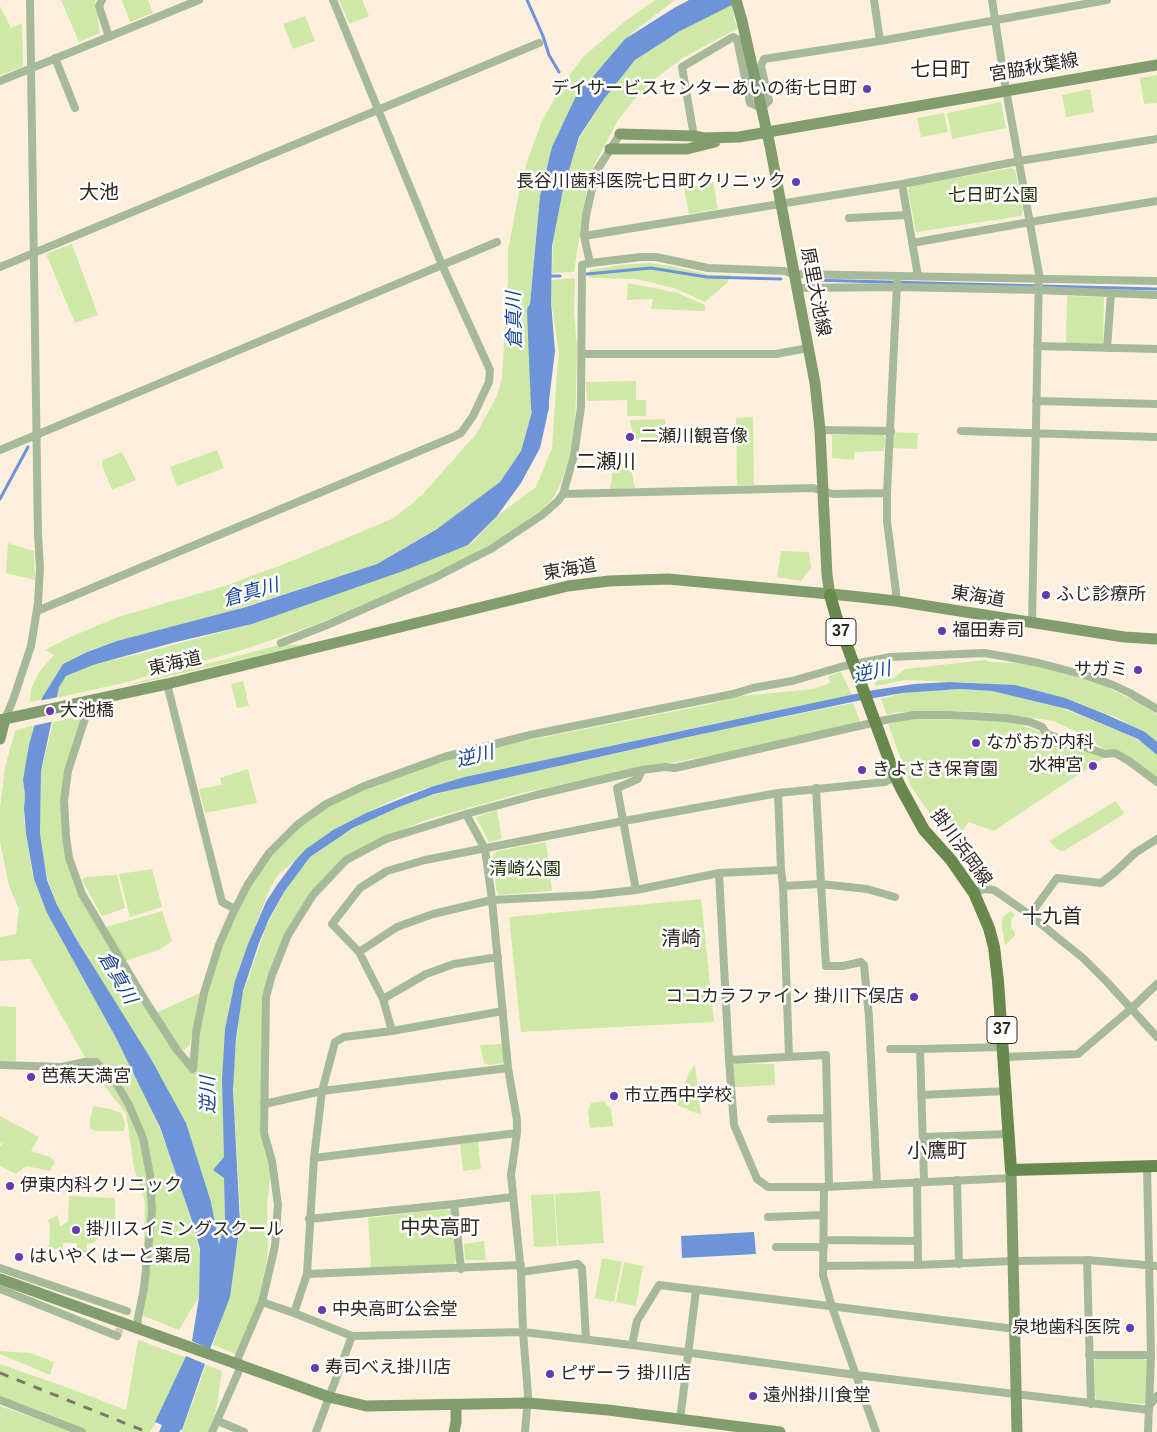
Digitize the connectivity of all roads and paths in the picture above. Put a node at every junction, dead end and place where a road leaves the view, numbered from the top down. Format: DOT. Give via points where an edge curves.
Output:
graph roads {
  1 [pos="30,0"];
  2 [pos="102,0"];
  3 [pos="199,0"];
  4 [pos="333,0"];
  5 [pos="736,0"];
  6 [pos="874,0"];
  7 [pos="992,0"];
  8 [pos="1107,0"];
  9 [pos="995,20"];
  10 [pos="109,36"];
  11 [pos="880,41"];
  12 [pos="539,43"];
  13 [pos="55,58"];
  14 [pos="1157,64"];
  15 [pos="31,68"];
  16 [pos="0,81"];
  17 [pos="1006,91"];
  18 [pos="76,108"];
  19 [pos="762,108"];
  20 [pos="379,109"];
  21 [pos="767,132"];
  22 [pos="620,134"];
  23 [pos="694,136"];
  24 [pos="739,137"];
  25 [pos="1157,139"];
  26 [pos="610,149"];
  27 [pos="1020,162"];
  28 [pos="902,184"];
  29 [pos="1157,201"];
  30 [pos="781,204"];
  31 [pos="907,215"];
  32 [pos="849,218"];
  33 [pos="1030,222"];
  34 [pos="584,236"];
  35 [pos="497,242"];
  36 [pos="912,243"];
  37 [pos="34,253"];
  38 [pos="590,263"];
  39 [pos="442,265"];
  40 [pos="0,267"];
  41 [pos="794,274"];
  42 [pos="898,276"];
  43 [pos="918,276"];
  44 [pos="1157,281"];
  45 [pos="1038,284"];
  46 [pos="897,287"];
  47 [pos="797,288"];
  48 [pos="1111,294"];
  49 [pos="1157,295"];
  50 [pos="1037,346"];
  51 [pos="808,348"];
  52 [pos="1108,348"];
  53 [pos="1157,349"];
  54 [pos="582,354"];
  55 [pos="1036,401"];
  56 [pos="1157,404"];
  57 [pos="820,430"];
  58 [pos="891,431"];
  59 [pos="961,431"];
  60 [pos="1035,434"];
  61 [pos="36,435"];
  62 [pos="1157,437"];
  63 [pos="0,450"];
  64 [pos="823,491"];
  65 [pos="887,493"];
  66 [pos="563,494"];
  67 [pos="830,595"];
  68 [pos="896,601"];
  69 [pos="37,611"];
  70 [pos="1032,623"];
  71 [pos="1157,641"];
  72 [pos="281,643"];
  73 [pos="854,666"];
  74 [pos="167,684"];
  75 [pos="84,701"];
  76 [pos="1157,709"];
  77 [pos="2,716"];
  78 [pos="875,722"];
  79 [pos="0,739"];
  80 [pos="642,770"];
  81 [pos="895,776"];
  82 [pos="1157,782"];
  83 [pos="816,788"];
  84 [pos="778,793"];
  85 [pos="466,814"];
  86 [pos="624,821"];
  87 [pos="1157,839"];
  88 [pos="485,848"];
  89 [pos="781,870"];
  90 [pos="720,873"];
  91 [pos="821,884"];
  92 [pos="783,886"];
  93 [pos="636,890"];
  94 [pos="974,893"];
  95 [pos="896,897"];
  96 [pos="492,900"];
  97 [pos="235,908"];
  98 [pos="1030,915"];
  99 [pos="359,952"];
  100 [pos="498,957"];
  101 [pos="1157,984"];
  102 [pos="383,999"];
  103 [pos="1132,1008"];
  104 [pos="503,1011"];
  105 [pos="392,1031"];
  106 [pos="1157,1037"];
  107 [pos="890,1049"];
  108 [pos="920,1049"];
  109 [pos="1004,1052"];
  110 [pos="789,1056"];
  111 [pos="729,1060"];
  112 [pos="0,1064"];
  113 [pos="508,1068"];
  114 [pos="322,1091"];
  115 [pos="1006,1091"];
  116 [pos="921,1095"];
  117 [pos="264,1104"];
  118 [pos="827,1118"];
  119 [pos="771,1119"];
  120 [pos="517,1133"];
  121 [pos="1009,1134"];
  122 [pos="923,1137"];
  123 [pos="314,1158"];
  124 [pos="1152,1166"];
  125 [pos="1012,1174"];
  126 [pos="958,1180"];
  127 [pos="921,1182"];
  128 [pos="877,1184"];
  129 [pos="827,1187"];
  130 [pos="513,1197"];
  131 [pos="454,1204"];
  132 [pos="824,1215"];
  133 [pos="768,1217"];
  134 [pos="310,1220"];
  135 [pos="918,1241"];
  136 [pos="824,1243"];
  137 [pos="776,1247"];
  138 [pos="1086,1260"];
  139 [pos="1014,1261"];
  140 [pos="959,1264"];
  141 [pos="918,1265"];
  142 [pos="1153,1265"];
  143 [pos="824,1266"];
  144 [pos="0,1268"];
  145 [pos="461,1269"];
  146 [pos="521,1269"];
  147 [pos="307,1274"];
  148 [pos="0,1279"];
  149 [pos="0,1289"];
  150 [pos="696,1290"];
  151 [pos="262,1302"];
  152 [pos="832,1307"];
  153 [pos="127,1311"];
  154 [pos="294,1313"];
  155 [pos="139,1328"];
  156 [pos="1015,1329"];
  157 [pos="523,1332"];
  158 [pos="117,1336"];
  159 [pos="352,1336"];
  160 [pos="586,1339"];
  161 [pos="632,1345"];
  162 [pos="689,1352"];
  163 [pos="1089,1355"];
  164 [pos="1151,1355"];
  165 [pos="237,1364"];
  166 [pos="856,1375"];
  167 [pos="1016,1394"];
  168 [pos="1157,1396"];
  169 [pos="329,1398"];
  170 [pos="0,1400"];
  171 [pos="528,1403"];
  172 [pos="1091,1404"];
  173 [pos="456,1405"];
  174 [pos="1149,1408"];
  175 [pos="680,1420"];
  176 [pos="218,1421"];
  177 [pos="82,1432"];
  178 [pos="212,1432"];
  179 [pos="244,1432"];
  180 [pos="316,1432"];
  181 [pos="454,1432"];
  182 [pos="525,1432"];
  183 [pos="679,1432"];
  184 [pos="780,1432"];
  185 [pos="876,1432"];
  186 [pos="1017,1432"];
  187 [pos="1148,1432"];
  1 -- 15 [label="street"];
  2 -- 10 [label="street" via="99,6"];
  3 -- 10 [label="street"];
  4 -- 20 [label="street"];
  5 -- 19 [label="main road, 原里大池線"];
  6 -- 11 [label="street"];
  7 -- 9 [label="street"];
  8 -- 9 [label="street"];
  9 -- 11 [label="street"];
  9 -- 17 [label="street"];
  10 -- 13 [label="street"];
  11 -- 19 [label="street" via="764,59 761,66 769,101"];
  12 -- 20 [label="street"];
  13 -- 15 [label="street"];
  13 -- 18 [label="street"];
  14 -- 17 [label="main road, 宮脇秋葉線"];
  15 -- 16 [label="street"];
  15 -- 37 [label="street"];
  17 -- 21 [label="main road, 宮脇秋葉線"];
  17 -- 27 [label="street"];
  19 -- 21 [label="main road, 原里大池線"];
  19 -- 23 [label="street" via="750,104 737,39 733,37 682,67"];
  20 -- 37 [label="street"];
  20 -- 39 [label="street"];
  21 -- 24 [label="main road, 宮脇秋葉線"];
  21 -- 30 [label="main road, 原里大池線"];
  22 -- 23 [label="main road, 宮脇秋葉線"];
  22 -- 26 [label="street"];
  23 -- 24 [label="main road, 宮脇秋葉線"];
  24 -- 26 [label="main road" via="687,149"];
  25 -- 27 [label="street"];
  26 -- 34 [label="street" via="596,172"];
  27 -- 28 [label="street"];
  27 -- 33 [label="street"];
  28 -- 30 [label="street"];
  28 -- 31 [label="street"];
  29 -- 33 [label="street"];
  30 -- 34 [label="street"];
  30 -- 41 [label="main road, 原里大池線"];
  31 -- 32 [label="street"];
  31 -- 36 [label="street"];
  33 -- 36 [label="street"];
  33 -- 45 [label="street"];
  34 -- 38 [label="street"];
  35 -- 39 [label="street"];
  36 -- 43 [label="street"];
  37 -- 40 [label="street"];
  37 -- 61 [label="street"];
  38 -- 41 [label="street" via="656,257 708,268"];
  38 -- 54 [label="street" via="582,265"];
  39 -- 61 [label="street"];
  39 -- 69 [label="street" via="490,370 489,382 474,416 461,433"];
  41 -- 42 [label="street"];
  41 -- 47 [label="main road, 原里大池線"];
  42 -- 43 [label="street"];
  42 -- 46 [label="street"];
  43 -- 45 [label="street"];
  44 -- 45 [label="street"];
  45 -- 46 [label="street"];
  45 -- 48 [label="street"];
  45 -- 50 [label="street"];
  46 -- 47 [label="street"];
  46 -- 58 [label="street"];
  47 -- 51 [label="main road, 原里大池線"];
  48 -- 49 [label="street"];
  48 -- 52 [label="street"];
  50 -- 52 [label="street"];
  50 -- 55 [label="street"];
  51 -- 54 [label="street" via="776,354"];
  51 -- 57 [label="main road, 原里大池線"];
  52 -- 53 [label="street"];
  54 -- 66 [label="street" via="581,407 574,456"];
  55 -- 56 [label="street"];
  55 -- 60 [label="street"];
  57 -- 58 [label="street"];
  57 -- 64 [label="main road, 原里大池線"];
  58 -- 65 [label="street"];
  59 -- 60 [label="street"];
  60 -- 62 [label="street"];
  60 -- 70 [label="street"];
  61 -- 63 [label="street"];
  61 -- 69 [label="street" via="40,568"];
  64 -- 65 [label="street" via="833,494"];
  64 -- 66 [label="street" via="813,488"];
  64 -- 67 [label="main road, 原里大池線" via="826,576"];
  65 -- 68 [label="street"];
  66 -- 72 [label="street" via="542,516 478,556"];
  67 -- 68 [label="main road, 東海道"];
  67 -- 73 [label="main road, 掛川浜岡線 / 37"];
  67 -- 74 [label="main road, 東海道" via="668,579 586,583"];
  68 -- 70 [label="main road, 東海道"];
  69 -- 77 [label="street" via="14,700"];
  70 -- 71 [label="main road, 東海道"];
  73 -- 76 [label="street" via="890,657 984,653 1088,676 1122,689"];
  73 -- 78 [label="main road, 掛川浜岡線 / 37"];
  73 -- 97 [label="street" via="530,735 444,757 364,786 326,804 297,825 269,853"];
  74 -- 75 [label="main road, 東海道"];
  74 -- 97 [label="street" via="222,902"];
  75 -- 77 [label="main road, 東海道" via="18,716"];
  75 -- 97 [label="street" via="88,709 68,771 64,801 69,858 82,894 146,1002 177,1050 193,1068 204,993"];
  77 -- 79 [label="main road"];
  78 -- 80 [label="street" via="675,768"];
  78 -- 81 [label="main road, 掛川浜岡線 / 37"];
  78 -- 82 [label="street" via="914,715 1006,718 1030,722 1048,734 1105,754 1115,753"];
  80 -- 85 [label="street"];
  80 -- 86 [label="street" via="638,779 617,788"];
  81 -- 83 [label="street" via="885,782"];
  81 -- 94 [label="main road, 掛川浜岡線 / 37" via="924,830"];
  83 -- 84 [label="street"];
  83 -- 91 [label="street"];
  84 -- 86 [label="street"];
  84 -- 89 [label="street"];
  85 -- 88 [label="street"];
  85 -- 117 [label="street" via="386,839 346,860 313,895 288,935 266,997"];
  86 -- 88 [label="street"];
  86 -- 93 [label="street"];
  87 -- 98 [label="street" via="1101,883 1057,878"];
  88 -- 96 [label="street"];
  88 -- 99 [label="street" via="387,871 360,888 332,924"];
  89 -- 90 [label="street"];
  89 -- 92 [label="street"];
  90 -- 93 [label="street"];
  90 -- 111 [label="street"];
  91 -- 92 [label="street"];
  91 -- 95 [label="street" via="867,889"];
  91 -- 128 [label="street" via="826,966 861,962 864,965"];
  92 -- 110 [label="street"];
  93 -- 96 [label="street" via="591,896"];
  94 -- 98 [label="street" via="994,890"];
  94 -- 109 [label="main road, 掛川浜岡線 / 37" via="994,947"];
  96 -- 99 [label="street" via="433,914 397,927"];
  96 -- 100 [label="street"];
  98 -- 103 [label="street" via="1083,958"];
  99 -- 102 [label="street"];
  100 -- 102 [label="street" via="454,964 426,974"];
  100 -- 104 [label="street"];
  101 -- 103 [label="street"];
  102 -- 105 [label="street"];
  103 -- 106 [label="street"];
  103 -- 109 [label="street" via="1078,1054"];
  104 -- 105 [label="street"];
  104 -- 113 [label="street"];
  105 -- 114 [label="street" via="344,1037 334,1042"];
  107 -- 108 [label="street"];
  108 -- 109 [label="street"];
  108 -- 116 [label="street"];
  109 -- 115 [label="main road, 掛川浜岡線 / 37"];
  110 -- 111 [label="street"];
  110 -- 118 [label="street" via="826,1055"];
  111 -- 129 [label="street" via="734,1125 757,1180 768,1187"];
  112 -- 155 [label="street" via="62,1066 96,1062 116,1083 129,1105 143,1138 152,1211"];
  113 -- 114 [label="street"];
  113 -- 120 [label="street"];
  114 -- 117 [label="street"];
  114 -- 123 [label="street"];
  115 -- 116 [label="street"];
  115 -- 121 [label="main road, 掛川浜岡線 / 37"];
  116 -- 122 [label="street"];
  117 -- 151 [label="street" via="264,1133 272,1161 278,1205 275,1246"];
  118 -- 119 [label="street"];
  118 -- 129 [label="street"];
  120 -- 123 [label="street"];
  120 -- 130 [label="street" via="511,1175"];
  121 -- 122 [label="street"];
  121 -- 125 [label="main road, 掛川浜岡線 / 37"];
  122 -- 127 [label="street"];
  123 -- 134 [label="street"];
  124 -- 125 [label="main road"];
  124 -- 142 [label="street"];
  125 -- 126 [label="street"];
  125 -- 139 [label="main road"];
  126 -- 127 [label="street"];
  126 -- 140 [label="street"];
  127 -- 128 [label="street"];
  127 -- 135 [label="street"];
  128 -- 129 [label="street"];
  129 -- 132 [label="street"];
  130 -- 131 [label="street"];
  130 -- 146 [label="street"];
  131 -- 134 [label="street"];
  131 -- 145 [label="street"];
  132 -- 133 [label="street"];
  132 -- 136 [label="street"];
  134 -- 147 [label="street"];
  135 -- 136 [label="street"];
  135 -- 141 [label="street"];
  136 -- 137 [label="street"];
  136 -- 143 [label="street"];
  138 -- 139 [label="street"];
  138 -- 142 [label="street"];
  138 -- 163 [label="street"];
  139 -- 140 [label="street"];
  139 -- 156 [label="main road"];
  140 -- 141 [label="street"];
  141 -- 143 [label="street"];
  142 -- 164 [label="street"];
  143 -- 152 [label="street" via="823,1275"];
  144 -- 153 [label="street"];
  145 -- 146 [label="street"];
  145 -- 147 [label="street"];
  146 -- 157 [label="street"];
  146 -- 160 [label="street" via="578,1264 582,1268"];
  147 -- 154 [label="street"];
  148 -- 155 [label="main road"];
  149 -- 158 [label="street"];
  150 -- 152 [label="street"];
  150 -- 161 [label="street" via="659,1285 637,1321"];
  150 -- 162 [label="street"];
  151 -- 154 [label="street"];
  151 -- 165 [label="street"];
  152 -- 156 [label="street"];
  152 -- 166 [label="street"];
  154 -- 159 [label="street"];
  155 -- 165 [label="main road"];
  156 -- 167 [label="main road"];
  157 -- 159 [label="street"];
  157 -- 160 [label="street"];
  157 -- 171 [label="street"];
  159 -- 169 [label="street"];
  160 -- 161 [label="street"];
  161 -- 162 [label="street"];
  162 -- 166 [label="street"];
  162 -- 175 [label="street"];
  163 -- 164 [label="street"];
  163 -- 172 [label="street"];
  164 -- 174 [label="street"];
  165 -- 169 [label="main road"];
  165 -- 176 [label="street"];
  166 -- 167 [label="street"];
  166 -- 185 [label="street"];
  167 -- 172 [label="street"];
  167 -- 186 [label="main road"];
  168 -- 174 [label="street"];
  169 -- 173 [label="main road" via="366,1406"];
  169 -- 180 [label="street"];
  170 -- 177 [label="street"];
  171 -- 173 [label="main road"];
  171 -- 175 [label="main road"];
  171 -- 182 [label="street"];
  172 -- 174 [label="street"];
  173 -- 181 [label="main road"];
  174 -- 187 [label="street"];
  175 -- 183 [label="main road"];
  175 -- 184 [label="main road"];
  176 -- 178 [label="street"];
  176 -- 179 [label="street"];
}
